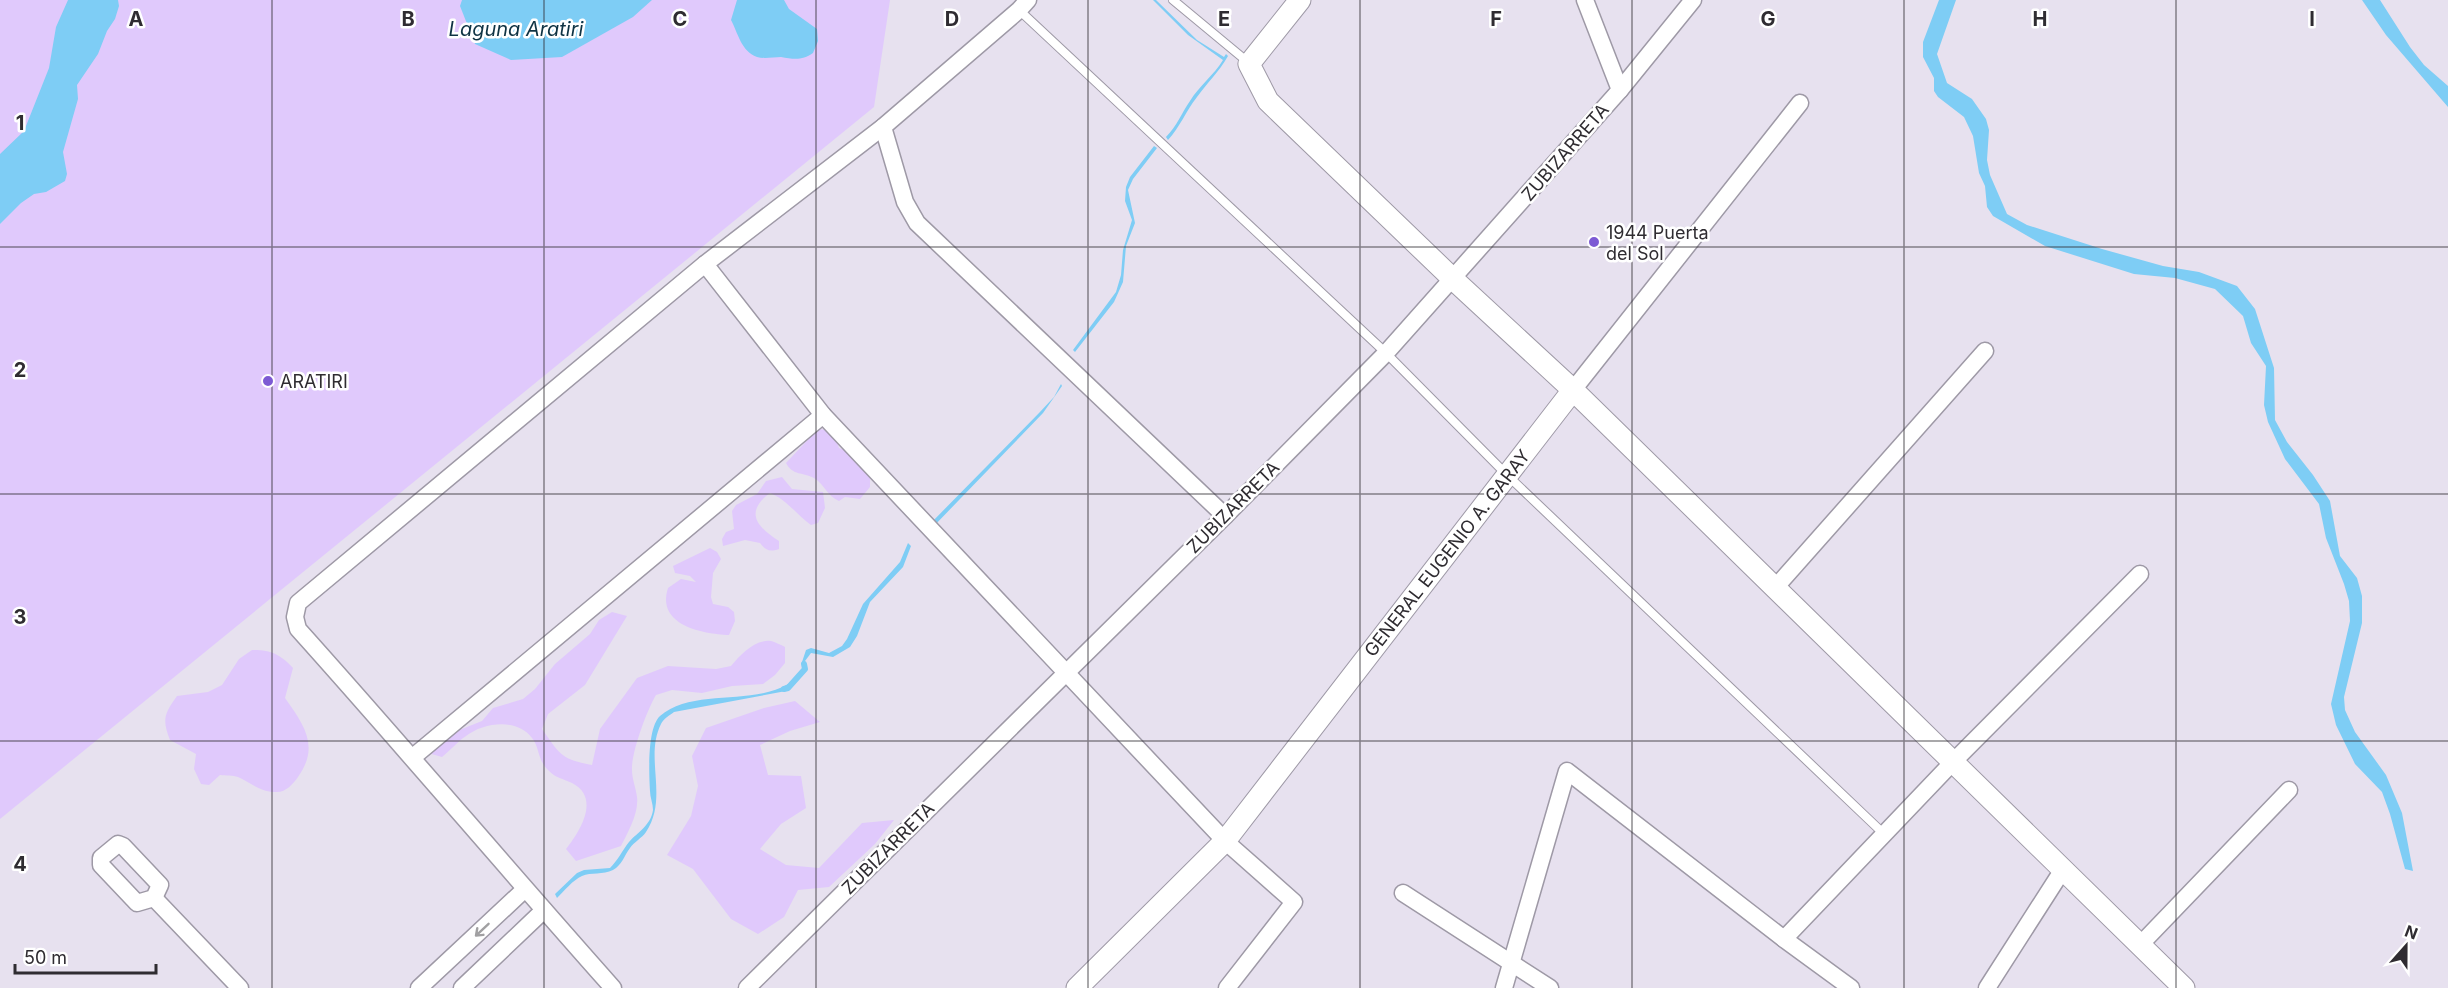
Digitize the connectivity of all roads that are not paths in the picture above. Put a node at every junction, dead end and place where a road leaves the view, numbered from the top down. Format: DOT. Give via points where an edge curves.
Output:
graph roads {
  1 [pos="1173,0"];
  2 [pos="1299,0"];
  3 [pos="1585,0"];
  4 [pos="1693,0"];
  5 [pos="1024,5"];
  6 [pos="1250,64"];
  7 [pos="1620,90"];
  8 [pos="1800,103"];
  9 [pos="883,127"];
  10 [pos="705,264"];
  11 [pos="1454,280"];
  12 [pos="1985,351"];
  13 [pos="1386,353"];
  14 [pos="1573,390"];
  15 [pos="823,415"];
  16 [pos="1507,475"];
  17 [pos="1225,516"];
  18 [pos="2140,574"];
  19 [pos="1774,588"];
  20 [pos="1066,672"];
  21 [pos="413,757"];
  22 [pos="1952,763"];
  23 [pos="2289,790"];
  24 [pos="1884,834"];
  25 [pos="1225,841"];
  26 [pos="2062,871"];
  27 [pos="525,890"];
  28 [pos="1402,893"];
  29 [pos="154,898"];
  30 [pos="544,910"];
  31 [pos="1784,939"];
  32 [pos="2139,946"];
  33 [pos="1511,963"];
  34 [pos="240,988"];
  35 [pos="419,988"];
  36 [pos="462,988"];
  37 [pos="613,988"];
  38 [pos="747,988"];
  39 [pos="1077,988"];
  40 [pos="1227,988"];
  41 [pos="1504,988"];
  42 [pos="1550,988"];
  43 [pos="1851,988"];
  44 [pos="1987,988"];
  45 [pos="2184,988"];
  1 -- 6 [label="lane"];
  2 -- 6 [label="street"];
  3 -- 7 [label="street"];
  4 -- 7 [label="street, ZUBIZARRETA"];
  5 -- 9 [label="street"];
  5 -- 13 [label="lane"];
  6 -- 11 [label="street" via="1268,101"];
  7 -- 11 [label="street, ZUBIZARRETA"];
  8 -- 14 [label="street, GENERAL EUGENIO A. GARAY"];
  9 -- 10 [label="street"];
  9 -- 17 [label="street" via="905,202 917,224"];
  10 -- 15 [label="street"];
  10 -- 21 [label="street" via="298,603 298,629"];
  11 -- 13 [label="street, ZUBIZARRETA"];
  11 -- 14 [label="street"];
  12 -- 19 [label="street"];
  13 -- 16 [label="lane"];
  13 -- 17 [label="street, ZUBIZARRETA"];
  14 -- 16 [label="street, GENERAL EUGENIO A. GARAY"];
  14 -- 19 [label="street"];
  15 -- 20 [label="street"];
  15 -- 21 [label="street"];
  16 -- 24 [label="lane"];
  16 -- 25 [label="street, GENERAL EUGENIO A. GARAY"];
  17 -- 20 [label="street, ZUBIZARRETA"];
  18 -- 22 [label="street"];
  19 -- 22 [label="street"];
  20 -- 25 [label="street"];
  20 -- 38 [label="street, ZUBIZARRETA"];
  21 -- 27 [label="street"];
  22 -- 24 [label="street"];
  22 -- 26 [label="street"];
  23 -- 32 [label="street"];
  24 -- 31 [label="street"];
  25 -- 39 [label="street, GENERAL EUGENIO A. GARAY"];
  25 -- 40 [label="street" via="1294,902"];
  26 -- 32 [label="street"];
  26 -- 44 [label="street"];
  27 -- 30 [label="street"];
  27 -- 35 [label="street, one-way"];
  28 -- 33 [label="street"];
  29 -- 34 [label="street"];
  30 -- 36 [label="street"];
  30 -- 37 [label="street"];
  31 -- 33 [label="street" via="1567,771"];
  31 -- 43 [label="street"];
  32 -- 45 [label="street"];
  33 -- 41 [label="street"];
  33 -- 42 [label="street"];
}
